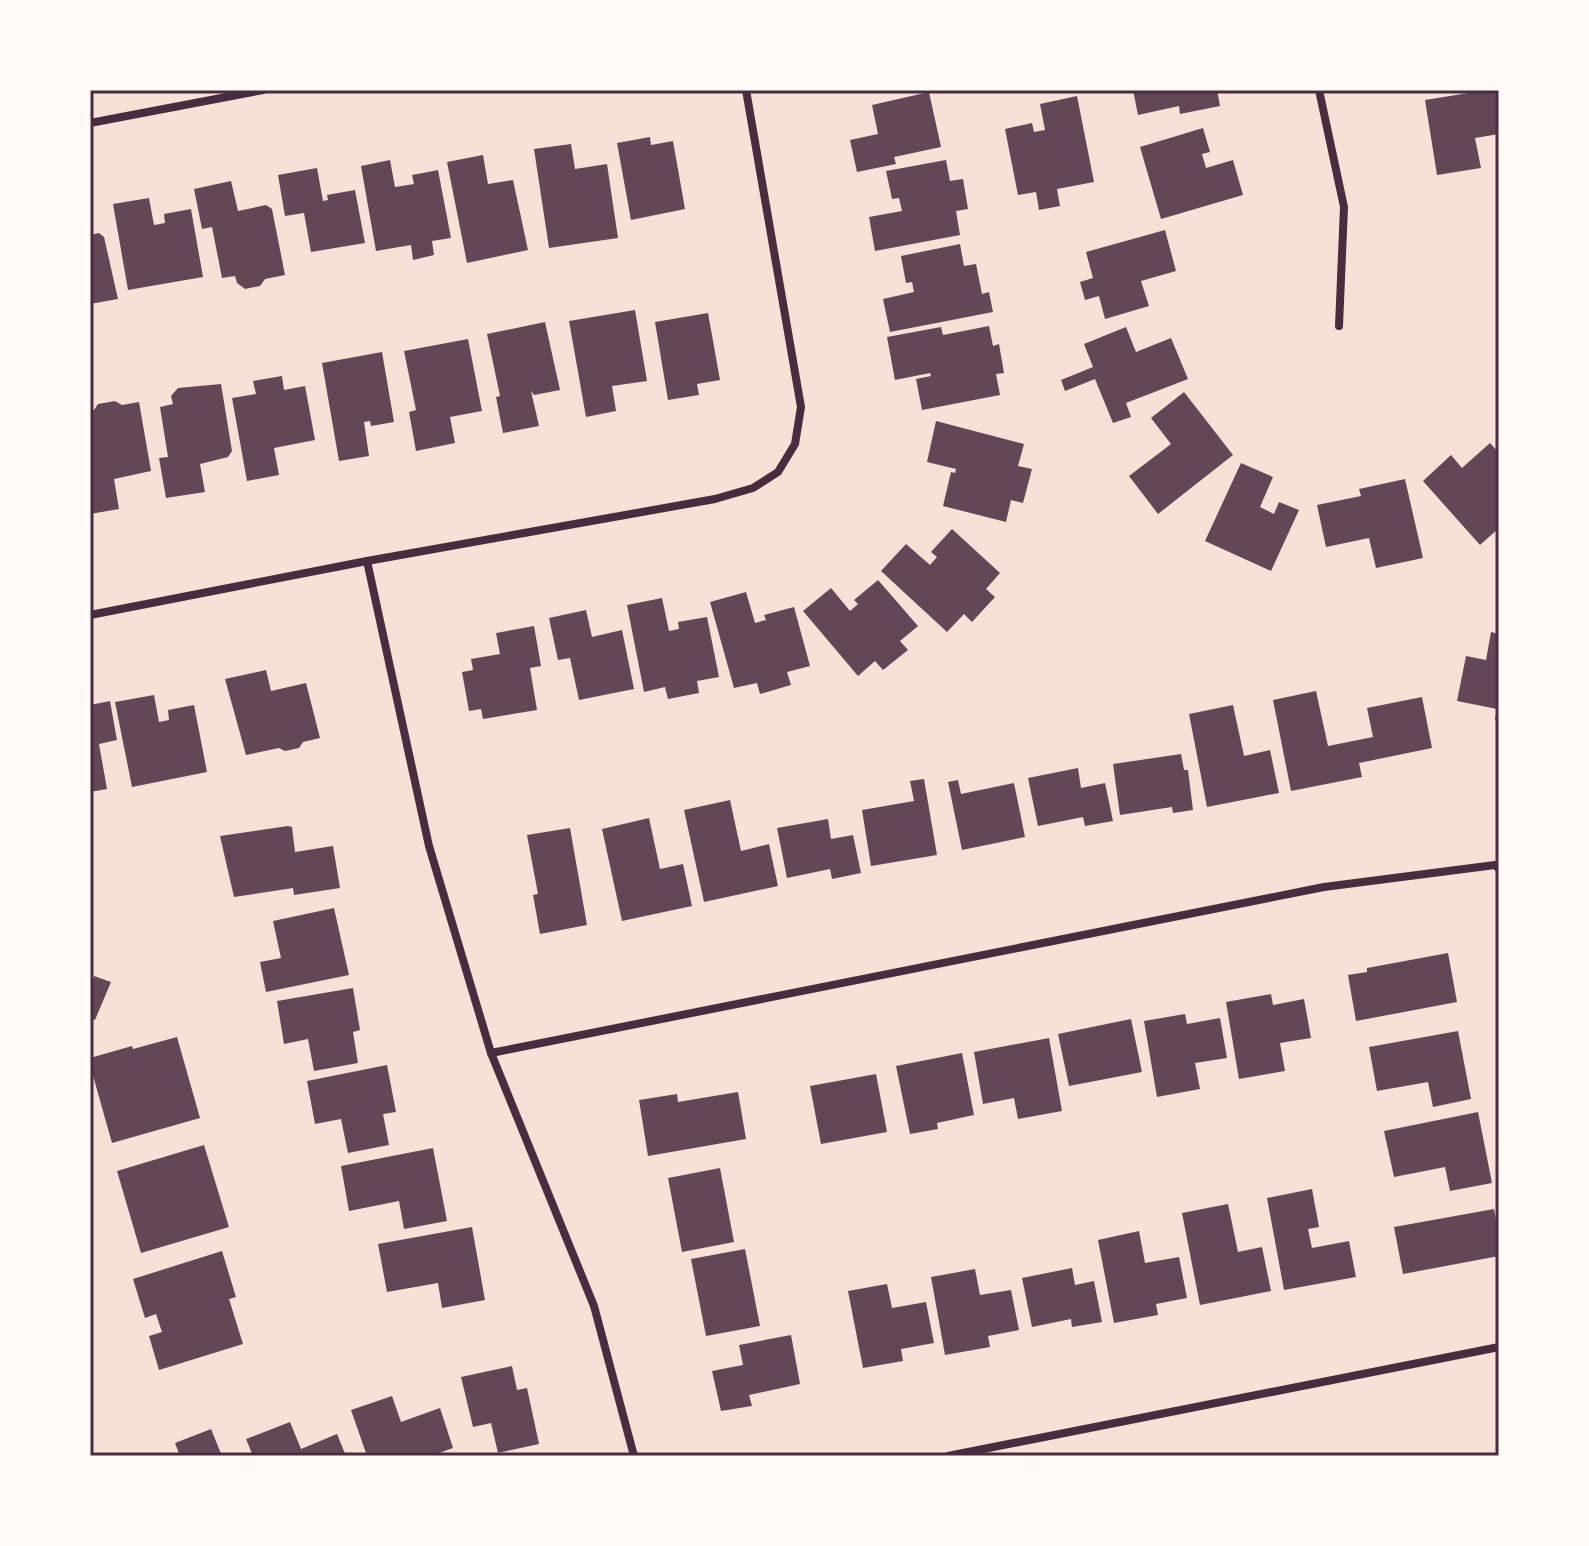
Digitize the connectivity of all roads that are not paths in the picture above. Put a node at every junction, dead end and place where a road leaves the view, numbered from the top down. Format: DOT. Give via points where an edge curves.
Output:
graph roads {
  1 [pos="263,90"];
  2 [pos="746,90"];
  3 [pos="1319,90"];
  4 [pos="90,123"];
  5 [pos="1339,326"];
  6 [pos="367,561"];
  7 [pos="90,615"];
  8 [pos="1499,869"];
  9 [pos="491,1053"];
  10 [pos="1499,1347"];
  11 [pos="634,1456"];
  12 [pos="948,1456"];
  1 -- 4 [label="street"];
  2 -- 6 [label="street" via="801,407 795,444 778,472 753,488 715,499"];
  3 -- 5 [label="street" via="1344,207"];
  6 -- 7 [label="street"];
  6 -- 9 [label="street" via="429,846"];
  8 -- 9 [label="street" via="1495,865 1324,887"];
  9 -- 11 [label="street" via="594,1306"];
  10 -- 12 [label="street"];
}
